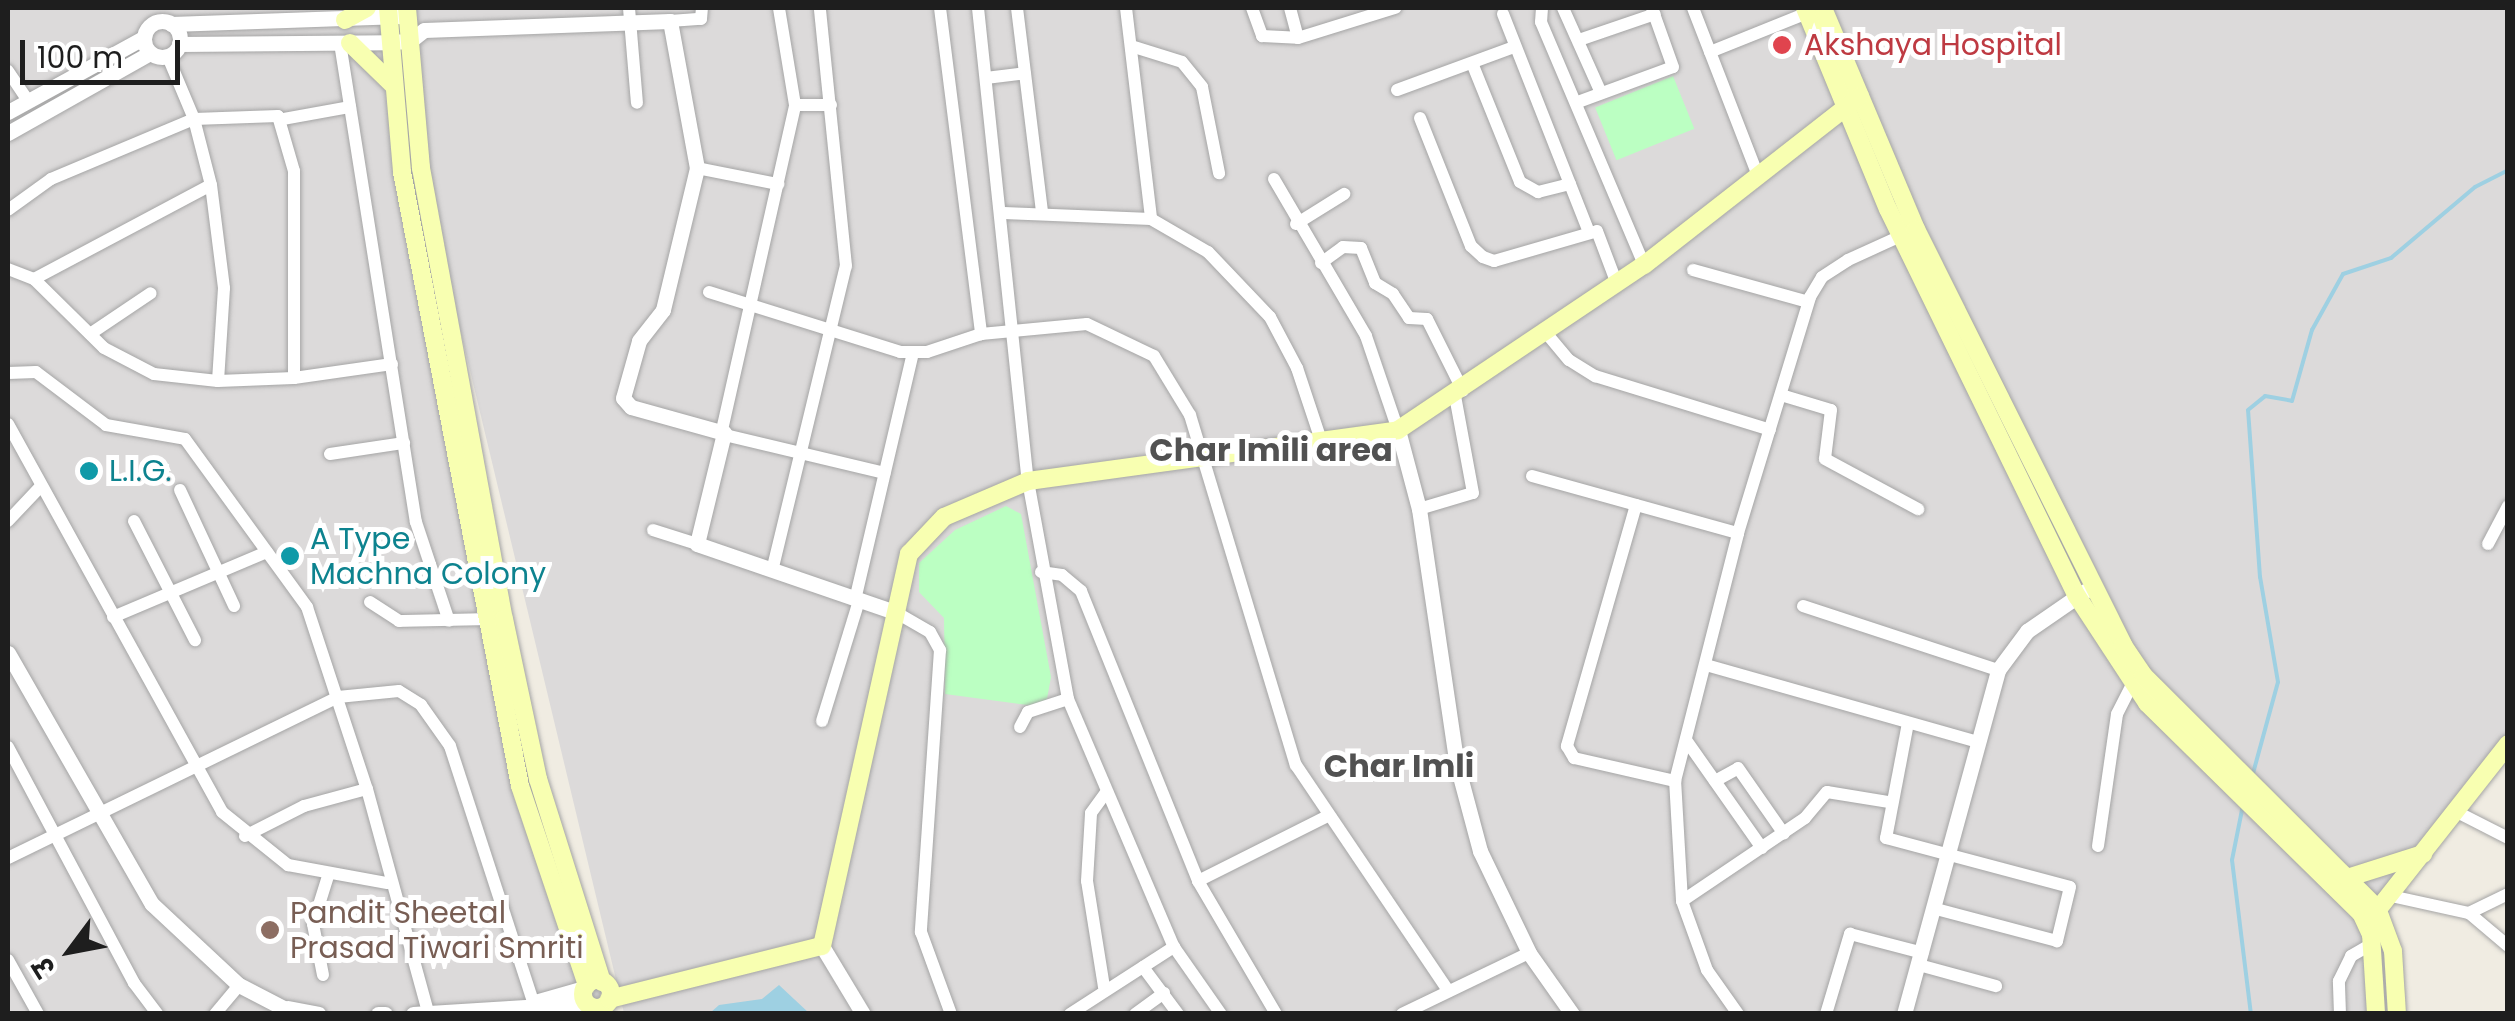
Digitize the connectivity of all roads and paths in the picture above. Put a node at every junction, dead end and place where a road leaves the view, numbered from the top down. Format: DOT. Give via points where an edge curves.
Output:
graph roads {
  1 [pos="367,8"];
  2 [pos="702,8"];
  3 [pos="780,8"];
  4 [pos="820,8"];
  5 [pos="940,8"];
  6 [pos="978,8"];
  7 [pos="1018,8"];
  8 [pos="1126,8"];
  9 [pos="1252,8"];
  10 [pos="1290,8"];
  11 [pos="1395,8"];
  12 [pos="1542,8"];
  13 [pos="1563,8"];
  14 [pos="1693,8"];
  15 [pos="1812,9"];
  16 [pos="407,11"];
  17 [pos="1654,11"];
  18 [pos="388,12"];
  19 [pos="629,13"];
  20 [pos="1356,14"];
  21 [pos="1503,14"];
  22 [pos="150,15"];
  23 [pos="346,20"];
  24 [pos="670,21"];
  25 [pos="171,24"];
  26 [pos="417,35"];
  27 [pos="143,38"];
  28 [pos="1297,38"];
  29 [pos="1579,40"];
  30 [pos="389,42"];
  31 [pos="345,43"];
  32 [pos="1131,46"];
  33 [pos="1514,46"];
  34 [pos="173,50"];
  35 [pos="1710,52"];
  36 [pos="150,54"];
  37 [pos="1472,63"];
  38 [pos="8,71"];
  39 [pos="1025,73"];
  40 [pos="986,78"];
  41 [pos="394,86"];
  42 [pos="1397,90"];
  43 [pos="1602,93"];
  44 [pos="26,98"];
  45 [pos="1578,102"];
  46 [pos="637,103"];
  47 [pos="831,104"];
  48 [pos="795,105"];
  49 [pos="350,108"];
  50 [pos="1850,109"];
  51 [pos="8,112"];
  52 [pos="1420,118"];
  53 [pos="194,119"];
  54 [pos="283,120"];
  55 [pos="407,130"];
  56 [pos="8,133"];
  57 [pos="697,168"];
  58 [pos="1218,173"];
  59 [pos="1758,176"];
  60 [pos="1274,178"];
  61 [pos="778,184"];
  62 [pos="1570,184"];
  63 [pos="211,185"];
  64 [pos="1344,194"];
  65 [pos="8,210"];
  66 [pos="1004,213"];
  67 [pos="1042,213"];
  68 [pos="1151,219"];
  69 [pos="1296,224"];
  70 [pos="1588,230"];
  71 [pos="1909,233"];
  72 [pos="436,250"];
  73 [pos="417,254"];
  74 [pos="1321,262"];
  75 [pos="1644,265"];
  76 [pos="8,269"];
  77 [pos="1692,270"];
  78 [pos="34,280"];
  79 [pos="1617,284"];
  80 [pos="709,292"];
  81 [pos="151,293"];
  82 [pos="1808,302"];
  83 [pos="749,305"];
  84 [pos="1016,330"];
  85 [pos="90,334"];
  86 [pos="834,334"];
  87 [pos="981,334"];
  88 [pos="1547,334"];
  89 [pos="913,353"];
  90 [pos="392,364"];
  91 [pos="8,373"];
  92 [pos="294,378"];
  93 [pos="218,381"];
  94 [pos="1459,394"];
  95 [pos="1781,395"];
  96 [pos="8,424"];
  97 [pos="1398,430"];
  98 [pos="1770,430"];
  99 [pos="724,433"];
  100 [pos="1321,440"];
  101 [pos="404,442"];
  102 [pos="806,452"];
  103 [pos="330,454"];
  104 [pos="1204,457"];
  105 [pos="885,473"];
  106 [pos="1532,476"];
  107 [pos="1028,481"];
  108 [pos="42,486"];
  109 [pos="180,490"];
  110 [pos="1636,505"];
  111 [pos="2508,506"];
  112 [pos="1419,509"];
  113 [pos="1918,509"];
  114 [pos="8,520"];
  115 [pos="134,521"];
  116 [pos="652,530"];
  117 [pos="1738,533"];
  118 [pos="697,544"];
  119 [pos="2488,544"];
  120 [pos="268,552"];
  121 [pos="218,572"];
  122 [pos="772,572"];
  123 [pos="1041,572"];
  124 [pos="2084,592"];
  125 [pos="171,593"];
  126 [pos="857,600"];
  127 [pos="370,602"];
  128 [pos="234,606"];
  129 [pos="1803,606"];
  130 [pos="897,614"];
  131 [pos="113,618"];
  132 [pos="496,619"];
  133 [pos="449,621"];
  134 [pos="195,640"];
  135 [pos="8,654"];
  136 [pos="1706,665"];
  137 [pos="1998,670"];
  138 [pos="2132,684"];
  139 [pos="338,697"];
  140 [pos="1068,699"];
  141 [pos="822,721"];
  142 [pos="1908,723"];
  143 [pos="1020,727"];
  144 [pos="1686,740"];
  145 [pos="1974,742"];
  146 [pos="2508,744"];
  147 [pos="8,747"];
  148 [pos="2213,759"];
  149 [pos="196,765"];
  150 [pos="1675,780"];
  151 [pos="1715,781"];
  152 [pos="367,789"];
  153 [pos="1106,792"];
  154 [pos="1889,802"];
  155 [pos="2260,805"];
  156 [pos="2458,812"];
  157 [pos="96,813"];
  158 [pos="1326,817"];
  159 [pos="1784,834"];
  160 [pos="50,836"];
  161 [pos="245,836"];
  162 [pos="2508,838"];
  163 [pos="2098,846"];
  164 [pos="1762,848"];
  165 [pos="1947,851"];
  166 [pos="2426,853"];
  167 [pos="8,858"];
  168 [pos="328,876"];
  169 [pos="2347,878"];
  170 [pos="1198,881"];
  171 [pos="387,883"];
  172 [pos="2508,894"];
  173 [pos="1682,901"];
  174 [pos="1936,908"];
  175 [pos="2379,910"];
  176 [pos="2469,912"];
  177 [pos="2370,945"];
  178 [pos="822,946"];
  179 [pos="1174,946"];
  180 [pos="2508,946"];
  181 [pos="1528,954"];
  182 [pos="1921,959"];
  183 [pos="8,960"];
  184 [pos="1144,967"];
  185 [pos="322,975"];
  186 [pos="239,985"];
  187 [pos="1996,986"];
  188 [pos="1104,987"];
  189 [pos="1447,989"];
  190 [pos="1164,994"];
  191 [pos="598,998"];
  192 [pos="535,1006"];
  193 [pos="291,1011"];
  194 [pos="420,1011"];
  195 [pos="38,1014"];
  196 [pos="158,1014"];
  197 [pos="215,1014"];
  198 [pos="318,1014"];
  199 [pos="863,1014"];
  200 [pos="950,1014"];
  201 [pos="1070,1014"];
  202 [pos="1135,1014"];
  203 [pos="1178,1014"];
  204 [pos="1221,1014"];
  205 [pos="1276,1014"];
  206 [pos="1402,1014"];
  207 [pos="1572,1014"];
  208 [pos="1738,1014"];
  209 [pos="1826,1014"];
  210 [pos="1904,1014"];
  211 [pos="2340,1014"];
  212 [pos="2376,1014"];
  213 [pos="2397,1014"];
  1 -- 23 [label="main road"];
  2 -- 24 [label="street" via="702,18"];
  3 -- 48 [label="street"];
  4 -- 47 [label="street"];
  5 -- 87 [label="street"];
  6 -- 40 [label="street"];
  7 -- 39 [label="street"];
  8 -- 32 [label="street"];
  9 -- 28 [label="street" via="1262,36"];
  10 -- 28 [label="street"];
  11 -- 20 [label="street"];
  12 -- 45 [label="street" via="1541,22"];
  13 -- 29 [label="street"];
  14 -- 35 [label="street"];
  15 -- 35 [label="street"];
  15 -- 50 [label="main road"];
  16 -- 18 [label="street"];
  16 -- 26 [label="main road"];
  17 -- 29 [label="street"];
  17 -- 43 [label="street" via="1674,67"];
  18 -- 23 [label="street"];
  18 -- 30 [label="main road"];
  19 -- 24 [label="street"];
  19 -- 26 [label="street"];
  19 -- 46 [label="street"];
  20 -- 28 [label="street"];
  21 -- 33 [label="street"];
  22 -- 25 [label="street"];
  22 -- 27 [label="street"];
  23 -- 25 [label="street"];
  24 -- 57 [label="street"];
  25 -- 34 [label="street"];
  26 -- 30 [label="street"];
  26 -- 55 [label="main road"];
  27 -- 36 [label="street"];
  27 -- 44 [label="street"];
  29 -- 43 [label="street"];
  30 -- 31 [label="street"];
  30 -- 41 [label="main road"];
  31 -- 34 [label="street"];
  31 -- 41 [label="main road"];
  31 -- 49 [label="street"];
  32 -- 58 [label="street" via="1182,62 1202,87"];
  32 -- 68 [label="street"];
  33 -- 37 [label="street"];
  33 -- 62 [label="street"];
  34 -- 36 [label="street"];
  34 -- 53 [label="street"];
  35 -- 59 [label="street"];
  36 -- 56 [label="street"];
  37 -- 42 [label="street"];
  37 -- 62 [label="street" via="1520,182 1538,192"];
  38 -- 44 [label="street"];
  39 -- 40 [label="street"];
  39 -- 67 [label="street"];
  40 -- 66 [label="street"];
  41 -- 55 [label="main road"];
  43 -- 45 [label="street"];
  44 -- 51 [label="street"];
  45 -- 75 [label="street"];
  47 -- 48 [label="street"];
  47 -- 86 [label="street" via="847,254"];
  48 -- 61 [label="street"];
  49 -- 54 [label="street"];
  49 -- 90 [label="street"];
  50 -- 59 [label="main road"];
  50 -- 71 [label="main road"];
  52 -- 70 [label="street" via="1472,246 1483,258 1494,261"];
  53 -- 54 [label="street" via="271,114"];
  53 -- 63 [label="street"];
  53 -- 65 [label="street" via="51,179"];
  54 -- 92 [label="street" via="294,171"];
  55 -- 72 [label="main road"];
  55 -- 73 [label="main road"];
  57 -- 61 [label="street"];
  57 -- 99 [label="street" via="663,310 639,341 622,393 631,406"];
  59 -- 75 [label="main road"];
  60 -- 69 [label="street"];
  61 -- 83 [label="street"];
  62 -- 70 [label="street"];
  63 -- 78 [label="street"];
  63 -- 93 [label="street" via="224,288"];
  64 -- 69 [label="street"];
  66 -- 67 [label="street"];
  66 -- 84 [label="street"];
  67 -- 68 [label="street"];
  68 -- 100 [label="street" via="1208,252 1270,317 1297,368"];
  69 -- 74 [label="street"];
  70 -- 79 [label="street" via="1603,242"];
  71 -- 82 [label="street" via="1822,278"];
  71 -- 124 [label="main road"];
  72 -- 73 [label="main road"];
  72 -- 132 [label="main road"];
  73 -- 132 [label="main road"];
  74 -- 94 [label="street" via="1343,247 1361,248 1375,284 1393,294 1410,318 1428,320"];
  74 -- 97 [label="street" via="1366,336"];
  75 -- 79 [label="main road"];
  76 -- 78 [label="street"];
  77 -- 82 [label="street"];
  78 -- 85 [label="street"];
  79 -- 88 [label="main road"];
  80 -- 83 [label="street"];
  81 -- 85 [label="street"];
  82 -- 95 [label="street"];
  83 -- 86 [label="street"];
  83 -- 99 [label="street"];
  84 -- 87 [label="street"];
  84 -- 104 [label="street" via="1086,324 1138,344 1160,365 1190,415"];
  84 -- 107 [label="street"];
  85 -- 93 [label="street" via="154,374"];
  86 -- 89 [label="street"];
  86 -- 102 [label="street"];
  87 -- 89 [label="street"];
  88 -- 94 [label="main road"];
  88 -- 98 [label="street" via="1568,360 1595,376"];
  89 -- 105 [label="street"];
  90 -- 92 [label="street"];
  90 -- 101 [label="street"];
  91 -- 120 [label="street" via="36,372 106,425 185,439"];
  92 -- 93 [label="street"];
  94 -- 97 [label="main road"];
  94 -- 112 [label="street" via="1473,493"];
  95 -- 98 [label="street"];
  95 -- 113 [label="street" via="1831,410 1825,459"];
  96 -- 108 [label="street"];
  97 -- 100 [label="main road"];
  97 -- 112 [label="street"];
  98 -- 117 [label="street"];
  99 -- 102 [label="street"];
  99 -- 118 [label="street"];
  100 -- 104 [label="main road"];
  101 -- 103 [label="street"];
  101 -- 133 [label="street" via="416,522"];
  102 -- 105 [label="street"];
  102 -- 122 [label="street"];
  104 -- 107 [label="main road"];
  104 -- 158 [label="street" via="1280,724"];
  105 -- 126 [label="street"];
  106 -- 110 [label="street"];
  107 -- 123 [label="street"];
  107 -- 130 [label="main road" via="985,495 926,531 909,554"];
  108 -- 114 [label="street"];
  108 -- 131 [label="street"];
  109 -- 121 [label="street"];
  110 -- 117 [label="street"];
  110 -- 150 [label="street" via="1568,746 1574,758"];
  111 -- 119 [label="street"];
  112 -- 181 [label="street" via="1457,765 1480,851"];
  115 -- 125 [label="street"];
  116 -- 118 [label="street"];
  117 -- 136 [label="street"];
  118 -- 122 [label="street"];
  120 -- 121 [label="street"];
  120 -- 139 [label="street" via="309,611"];
  121 -- 125 [label="street"];
  121 -- 128 [label="street"];
  122 -- 126 [label="street"];
  123 -- 140 [label="street"];
  123 -- 170 [label="street" via="1062,575 1081,591"];
  124 -- 137 [label="street" via="2027,630"];
  124 -- 138 [label="main road"];
  124 -- 148 [label="main road"];
  125 -- 131 [label="street"];
  125 -- 134 [label="street"];
  126 -- 130 [label="street"];
  126 -- 141 [label="street"];
  127 -- 133 [label="street" via="399,621"];
  129 -- 137 [label="street"];
  130 -- 178 [label="main road"];
  130 -- 200 [label="street" via="930,632 940,650 922,932"];
  131 -- 149 [label="street"];
  132 -- 133 [label="street"];
  132 -- 191 [label="main road"];
  135 -- 157 [label="street"];
  136 -- 142 [label="street"];
  136 -- 144 [label="street"];
  137 -- 145 [label="street"];
  138 -- 148 [label="main road"];
  138 -- 163 [label="street" via="2118,714"];
  139 -- 149 [label="street"];
  139 -- 152 [label="street"];
  139 -- 192 [label="street" via="399,691 441,729"];
  140 -- 143 [label="street" via="1028,712"];
  140 -- 153 [label="street"];
  142 -- 145 [label="street"];
  142 -- 154 [label="street"];
  144 -- 150 [label="street"];
  144 -- 151 [label="street"];
  145 -- 165 [label="street"];
  146 -- 156 [label="main road"];
  147 -- 160 [label="street"];
  148 -- 155 [label="main road"];
  149 -- 157 [label="street"];
  149 -- 161 [label="street" via="222,812"];
  150 -- 173 [label="street"];
  151 -- 159 [label="street" via="1738,768"];
  151 -- 164 [label="street"];
  152 -- 161 [label="street" via="304,806"];
  152 -- 171 [label="street"];
  153 -- 179 [label="street"];
  153 -- 188 [label="street" via="1091,813 1087,881"];
  154 -- 159 [label="street" via="1827,792"];
  154 -- 165 [label="street" via="1886,838"];
  155 -- 169 [label="main road"];
  155 -- 175 [label="main road" via="2341,889"];
  156 -- 162 [label="street"];
  156 -- 166 [label="main road"];
  157 -- 160 [label="street"];
  157 -- 186 [label="street" via="152,904"];
  158 -- 170 [label="street"];
  158 -- 189 [label="street"];
  159 -- 164 [label="street"];
  160 -- 167 [label="street"];
  160 -- 196 [label="street"];
  161 -- 168 [label="street" via="288,865"];
  164 -- 173 [label="street"];
  165 -- 174 [label="street"];
  165 -- 174 [label="street" via="2070,887 2056,940"];
  166 -- 169 [label="main road"];
  166 -- 175 [label="main road"];
  168 -- 171 [label="street"];
  168 -- 185 [label="street" via="314,924"];
  169 -- 175 [label="main road"];
  170 -- 205 [label="street"];
  171 -- 194 [label="street"];
  172 -- 176 [label="street"];
  173 -- 208 [label="street" via="1706,970"];
  174 -- 182 [label="street"];
  175 -- 176 [label="street"];
  175 -- 177 [label="main road"];
  175 -- 213 [label="main road" via="2393,951"];
  176 -- 180 [label="street"];
  177 -- 211 [label="street" via="2351,956 2339,981"];
  177 -- 212 [label="main road"];
  178 -- 191 [label="main road"];
  178 -- 199 [label="street"];
  179 -- 184 [label="street"];
  179 -- 204 [label="street"];
  181 -- 189 [label="street"];
  181 -- 207 [label="street"];
  182 -- 187 [label="street"];
  182 -- 209 [label="street" via="1850,934"];
  182 -- 210 [label="street"];
  183 -- 195 [label="street"];
  184 -- 188 [label="street"];
  184 -- 190 [label="street"];
  186 -- 193 [label="street"];
  186 -- 197 [label="street"];
  188 -- 201 [label="street"];
  189 -- 206 [label="street"];
  190 -- 202 [label="street"];
  190 -- 203 [label="street"];
  191 -- 192 [label="street"];
  192 -- 194 [label="street"];
  193 -- 198 [label="street"];
}
